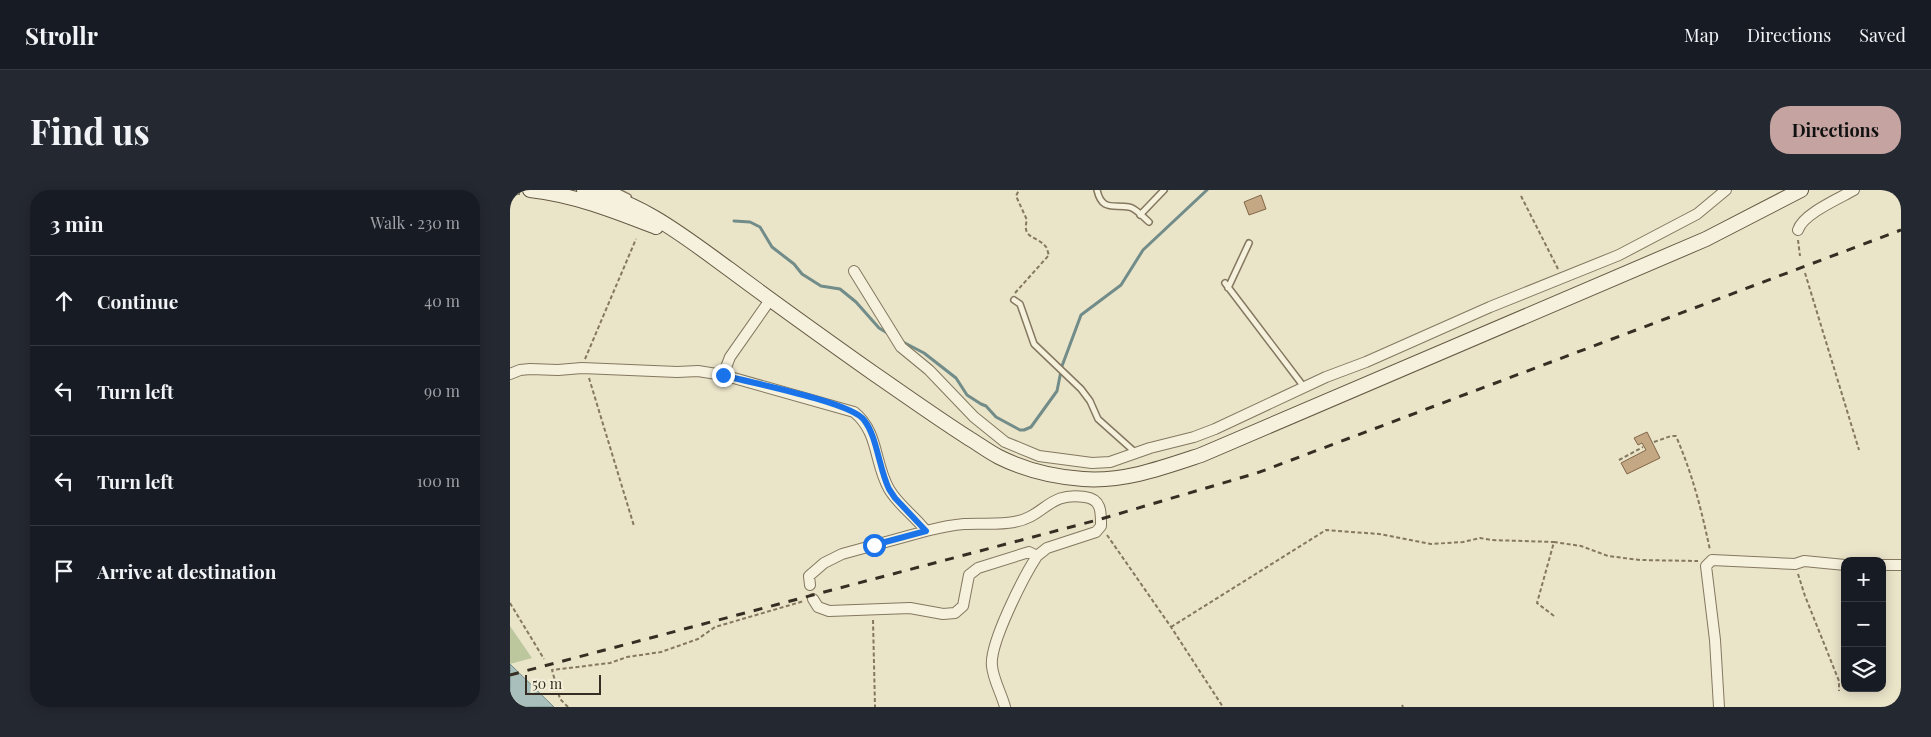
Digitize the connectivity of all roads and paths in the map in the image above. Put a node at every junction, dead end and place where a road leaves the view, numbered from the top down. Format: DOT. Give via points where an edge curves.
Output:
graph roads {
  1 [pos="588,190"];
  2 [pos="614,190"];
  3 [pos="1019,190"];
  4 [pos="1097,190"];
  5 [pos="1164,190"];
  6 [pos="1726,190"];
  7 [pos="1801,190"];
  8 [pos="1854,190"];
  9 [pos="529,192"];
  10 [pos="510,194"];
  11 [pos="1521,196"];
  12 [pos="1140,215"];
  13 [pos="1149,222"];
  14 [pos="667,229"];
  15 [pos="1798,230"];
  16 [pos="636,239"];
  17 [pos="1250,243"];
  18 [pos="1800,256"];
  19 [pos="854,271"];
  20 [pos="1805,273"];
  21 [pos="1562,278"];
  22 [pos="770,300"];
  23 [pos="1014,300"];
  24 [pos="585,368"];
  25 [pos="510,374"];
  26 [pos="723,375"];
  27 [pos="1304,387"];
  28 [pos="1654,442"];
  29 [pos="1643,447"];
  30 [pos="1859,450"];
  31 [pos="1136,453"];
  32 [pos="1619,460"];
  33 [pos="634,526"];
  34 [pos="1101,526"];
  35 [pos="926,531"];
  36 [pos="1554,542"];
  37 [pos="1037,556"];
  38 [pos="1709,563"];
  39 [pos="1796,564"];
  40 [pos="1841,565"];
  41 [pos="1886,565"];
  42 [pos="1901,565"];
  43 [pos="810,585"];
  44 [pos="813,599"];
  45 [pos="510,603"];
  46 [pos="874,610"];
  47 [pos="1554,616"];
  48 [pos="1171,627"];
  49 [pos="544,659"];
  50 [pos="1839,691"];
  51 [pos="568,707"];
  52 [pos="875,707"];
  53 [pos="1005,707"];
  54 [pos="1223,707"];
  55 [pos="1719,707"];
  1 -- 14 [label="main road" via="639,209"];
  2 -- 14 [label="lane" via="642,204"];
  3 -- 23 [label="path" via="1016,196 1027,220 1027,232 1047,247 1049,254 1015,292"];
  4 -- 12 [label="lane" via="1106,205 1131,207"];
  5 -- 12 [label="lane"];
  6 -- 21 [label="street" via="1697,214 1619,255"];
  7 -- 22 [label="main road" via="1706,239 1201,455 1123,478 1062,476 1035,471 999,457"];
  8 -- 15 [label="street" via="1807,217"];
  9 -- 10 [label="path"];
  9 -- 14 [label="main road" via="545,192 593,203"];
  11 -- 21 [label="path"];
  12 -- 13 [label="lane"];
  14 -- 22 [label="main road"];
  15 -- 18 [label="path"];
  16 -- 24 [label="path"];
  17 -- 27 [label="lane" via="1226,285"];
  19 -- 31 [label="street" via="901,348 1005,442 1039,456 1092,463 1110,462"];
  20 -- 30 [label="path"];
  21 -- 27 [label="street"];
  22 -- 26 [label="street" via="730,357"];
  23 -- 31 [label="lane" via="1020,304 1034,344 1086,395 1098,420"];
  24 -- 25 [label="street" via="530,369"];
  24 -- 26 [label="street" via="698,371"];
  24 -- 33 [label="path"];
  26 -- 35 [label="street" via="854,412 864,420 869,430 889,489"];
  27 -- 31 [label="street" via="1215,429"];
  28 -- 38 [label="path" via="1676,436 1691,470 1700,503"];
  29 -- 32 [label="path"];
  34 -- 35 [label="street" via="1101,509 1094,499 1070,496 1061,497 1017,522 962,524"];
  34 -- 37 [label="street" via="1096,532 1047,548"];
  34 -- 48 [label="path"];
  35 -- 43 [label="street" via="842,554 809,576"];
  36 -- 38 [label="path" via="1581,546 1608,556"];
  36 -- 47 [label="path" via="1537,604"];
  36 -- 48 [label="path" via="1480,538 1431,544 1379,534 1326,530"];
  37 -- 46 [label="street" via="1029,552 978,568 969,575 963,606 955,613 910,608"];
  37 -- 53 [label="street" via="1001,626 992,653 992,668"];
  38 -- 39 [label="street"];
  38 -- 55 [label="street"];
  39 -- 40 [label="street" via="1804,561"];
  39 -- 50 [label="path" via="1805,596 1839,681"];
  41 -- 42 [label="street"];
  44 -- 46 [label="street" via="818,607 829,611"];
  44 -- 51 [label="path" via="715,627 698,639 661,652 610,663 552,670 560,699"];
  45 -- 49 [label="path"];
  46 -- 52 [label="path"];
  48 -- 54 [label="path"];
}
